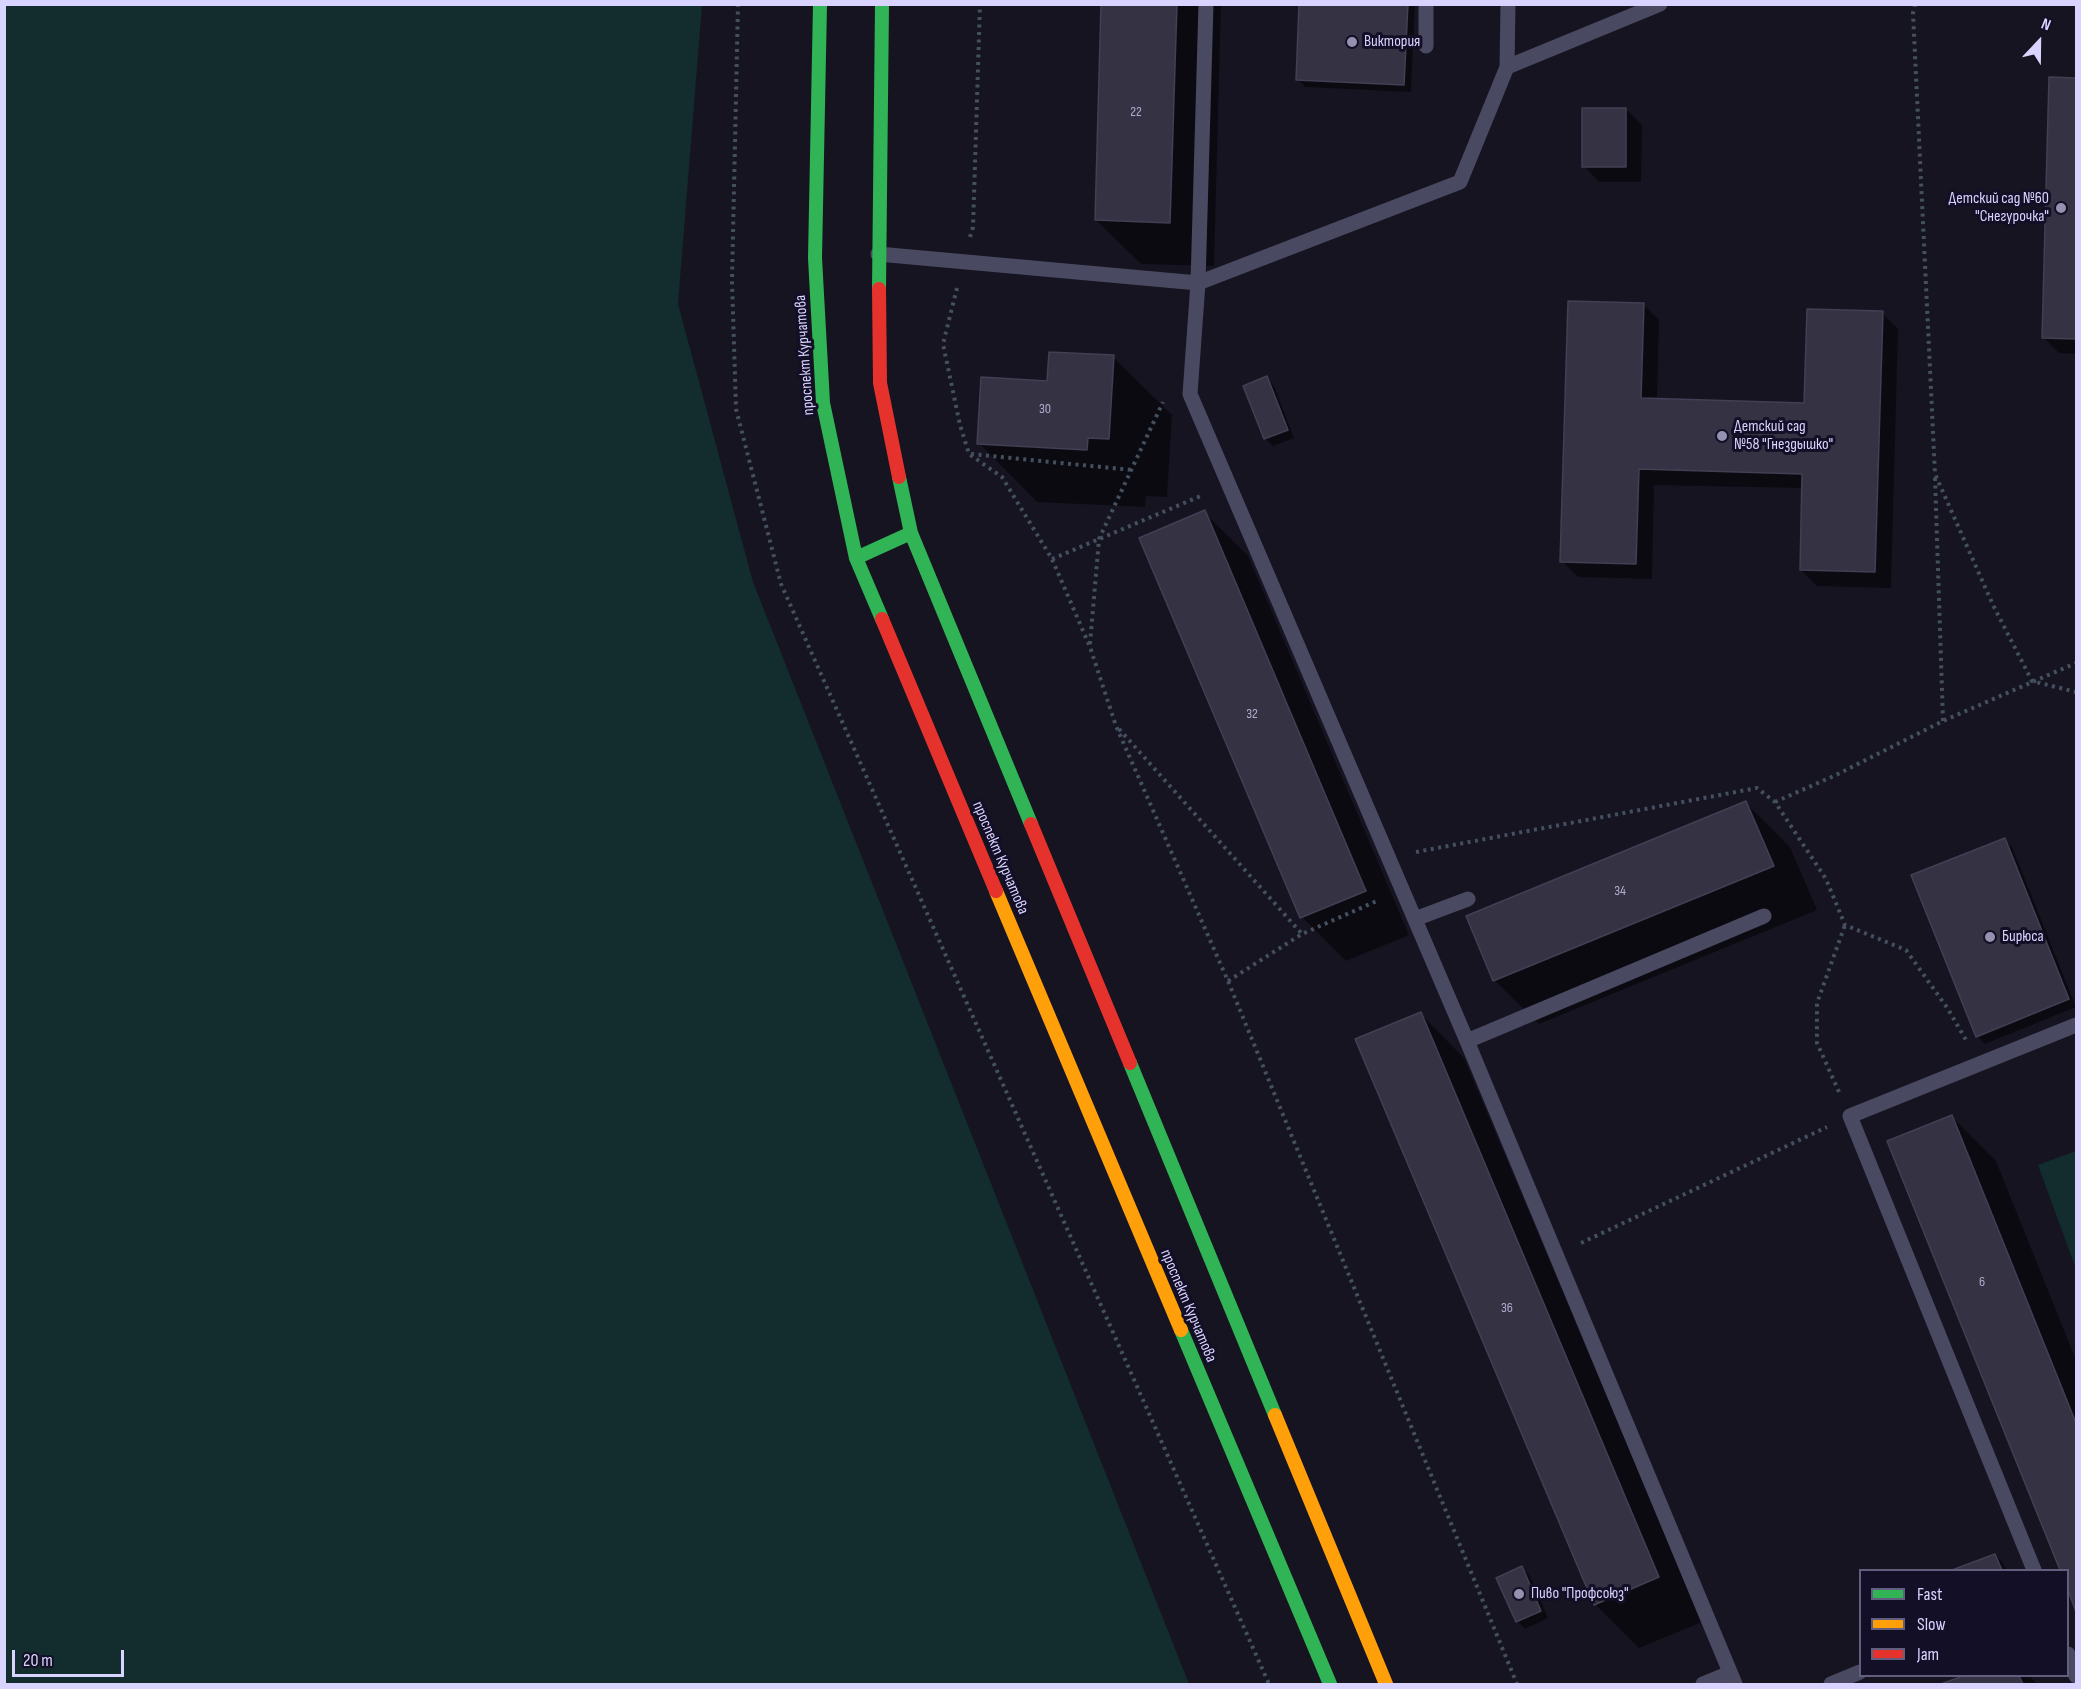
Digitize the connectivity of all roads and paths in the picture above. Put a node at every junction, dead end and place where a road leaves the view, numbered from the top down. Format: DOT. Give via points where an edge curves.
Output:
graph roads {
  1 [pos="738,4"];
  2 [pos="820,4"];
  3 [pos="882,4"];
  4 [pos="980,4"];
  5 [pos="1206,4"];
  6 [pos="1426,4"];
  7 [pos="1508,4"];
  8 [pos="1660,4"];
  9 [pos="1915,4"];
  10 [pos="1425,46"];
  11 [pos="1507,67"];
  12 [pos="878,254"];
  13 [pos="964,262"];
  14 [pos="1198,283"];
  15 [pos="1166,396"];
  16 [pos="969,454"];
  17 [pos="1132,470"];
  18 [pos="1935,474"];
  19 [pos="1228,484"];
  20 [pos="911,533"];
  21 [pos="1099,539"];
  22 [pos="856,558"];
  23 [pos="1052,559"];
  24 [pos="1090,647"];
  25 [pos="2076,663"];
  26 [pos="2032,681"];
  27 [pos="2076,693"];
  28 [pos="1943,721"];
  29 [pos="1116,726"];
  30 [pos="1775,802"];
  31 [pos="1389,857"];
  32 [pos="1402,890"];
  33 [pos="1468,899"];
  34 [pos="1764,916"];
  35 [pos="1415,919"];
  36 [pos="1845,925"];
  37 [pos="1302,934"];
  38 [pos="1228,981"];
  39 [pos="2076,1025"];
  40 [pos="1467,1041"];
  41 [pos="1980,1064"];
  42 [pos="1850,1116"];
  43 [pos="1556,1255"];
  44 [pos="2034,1569"];
  45 [pos="2069,1659"];
  46 [pos="1859,1672"];
  47 [pos="2076,1676"];
  48 [pos="1733,1679"];
  49 [pos="1269,1684"];
  50 [pos="1330,1684"];
  51 [pos="1386,1684"];
  52 [pos="1517,1684"];
  53 [pos="1703,1684"];
  54 [pos="1831,1684"];
  1 -- 49 [label="path" via="732,281 736,409 781,584"];
  2 -- 22 [label="main road, проспект Курчатова" via="815,258 822,403"];
  3 -- 12 [label="main road"];
  4 -- 13 [label="path" via="973,227"];
  5 -- 14 [label="lane"];
  6 -- 10 [label="lane"];
  7 -- 11 [label="lane"];
  8 -- 11 [label="lane"];
  9 -- 18 [label="path"];
  11 -- 14 [label="lane" via="1460,182"];
  12 -- 13 [label="lane"];
  12 -- 20 [label="main road" via="880,383"];
  13 -- 14 [label="lane"];
  13 -- 16 [label="path" via="943,344"];
  14 -- 19 [label="lane" via="1190,394"];
  15 -- 17 [label="path"];
  16 -- 17 [label="path"];
  16 -- 23 [label="path" via="1002,477"];
  17 -- 21 [label="path"];
  18 -- 26 [label="path" via="1993,605"];
  18 -- 28 [label="path"];
  19 -- 21 [label="path"];
  19 -- 31 [label="lane"];
  20 -- 22 [label="main road"];
  20 -- 51 [label="main road"];
  21 -- 23 [label="path"];
  21 -- 24 [label="path"];
  22 -- 50 [label="main road, проспект Курчатова"];
  23 -- 24 [label="path"];
  24 -- 29 [label="path"];
  25 -- 26 [label="path"];
  26 -- 27 [label="path"];
  26 -- 28 [label="path"];
  28 -- 30 [label="path"];
  29 -- 37 [label="path"];
  29 -- 38 [label="path"];
  30 -- 31 [label="path" via="1757,788"];
  30 -- 36 [label="path" via="1826,879"];
  31 -- 32 [label="lane"];
  32 -- 35 [label="lane"];
  32 -- 37 [label="path"];
  33 -- 35 [label="lane"];
  34 -- 40 [label="lane"];
  35 -- 40 [label="lane"];
  36 -- 41 [label="path" via="1906,950"];
  36 -- 42 [label="path" via="1817,1003 1816,1043"];
  37 -- 38 [label="path"];
  38 -- 52 [label="path"];
  39 -- 41 [label="lane"];
  40 -- 43 [label="lane"];
  41 -- 42 [label="lane"];
  42 -- 43 [label="path"];
  42 -- 44 [label="lane"];
  43 -- 48 [label="lane"];
  45 -- 47 [label="lane"];
  46 -- 54 [label="lane"];
  48 -- 53 [label="lane"];
}
